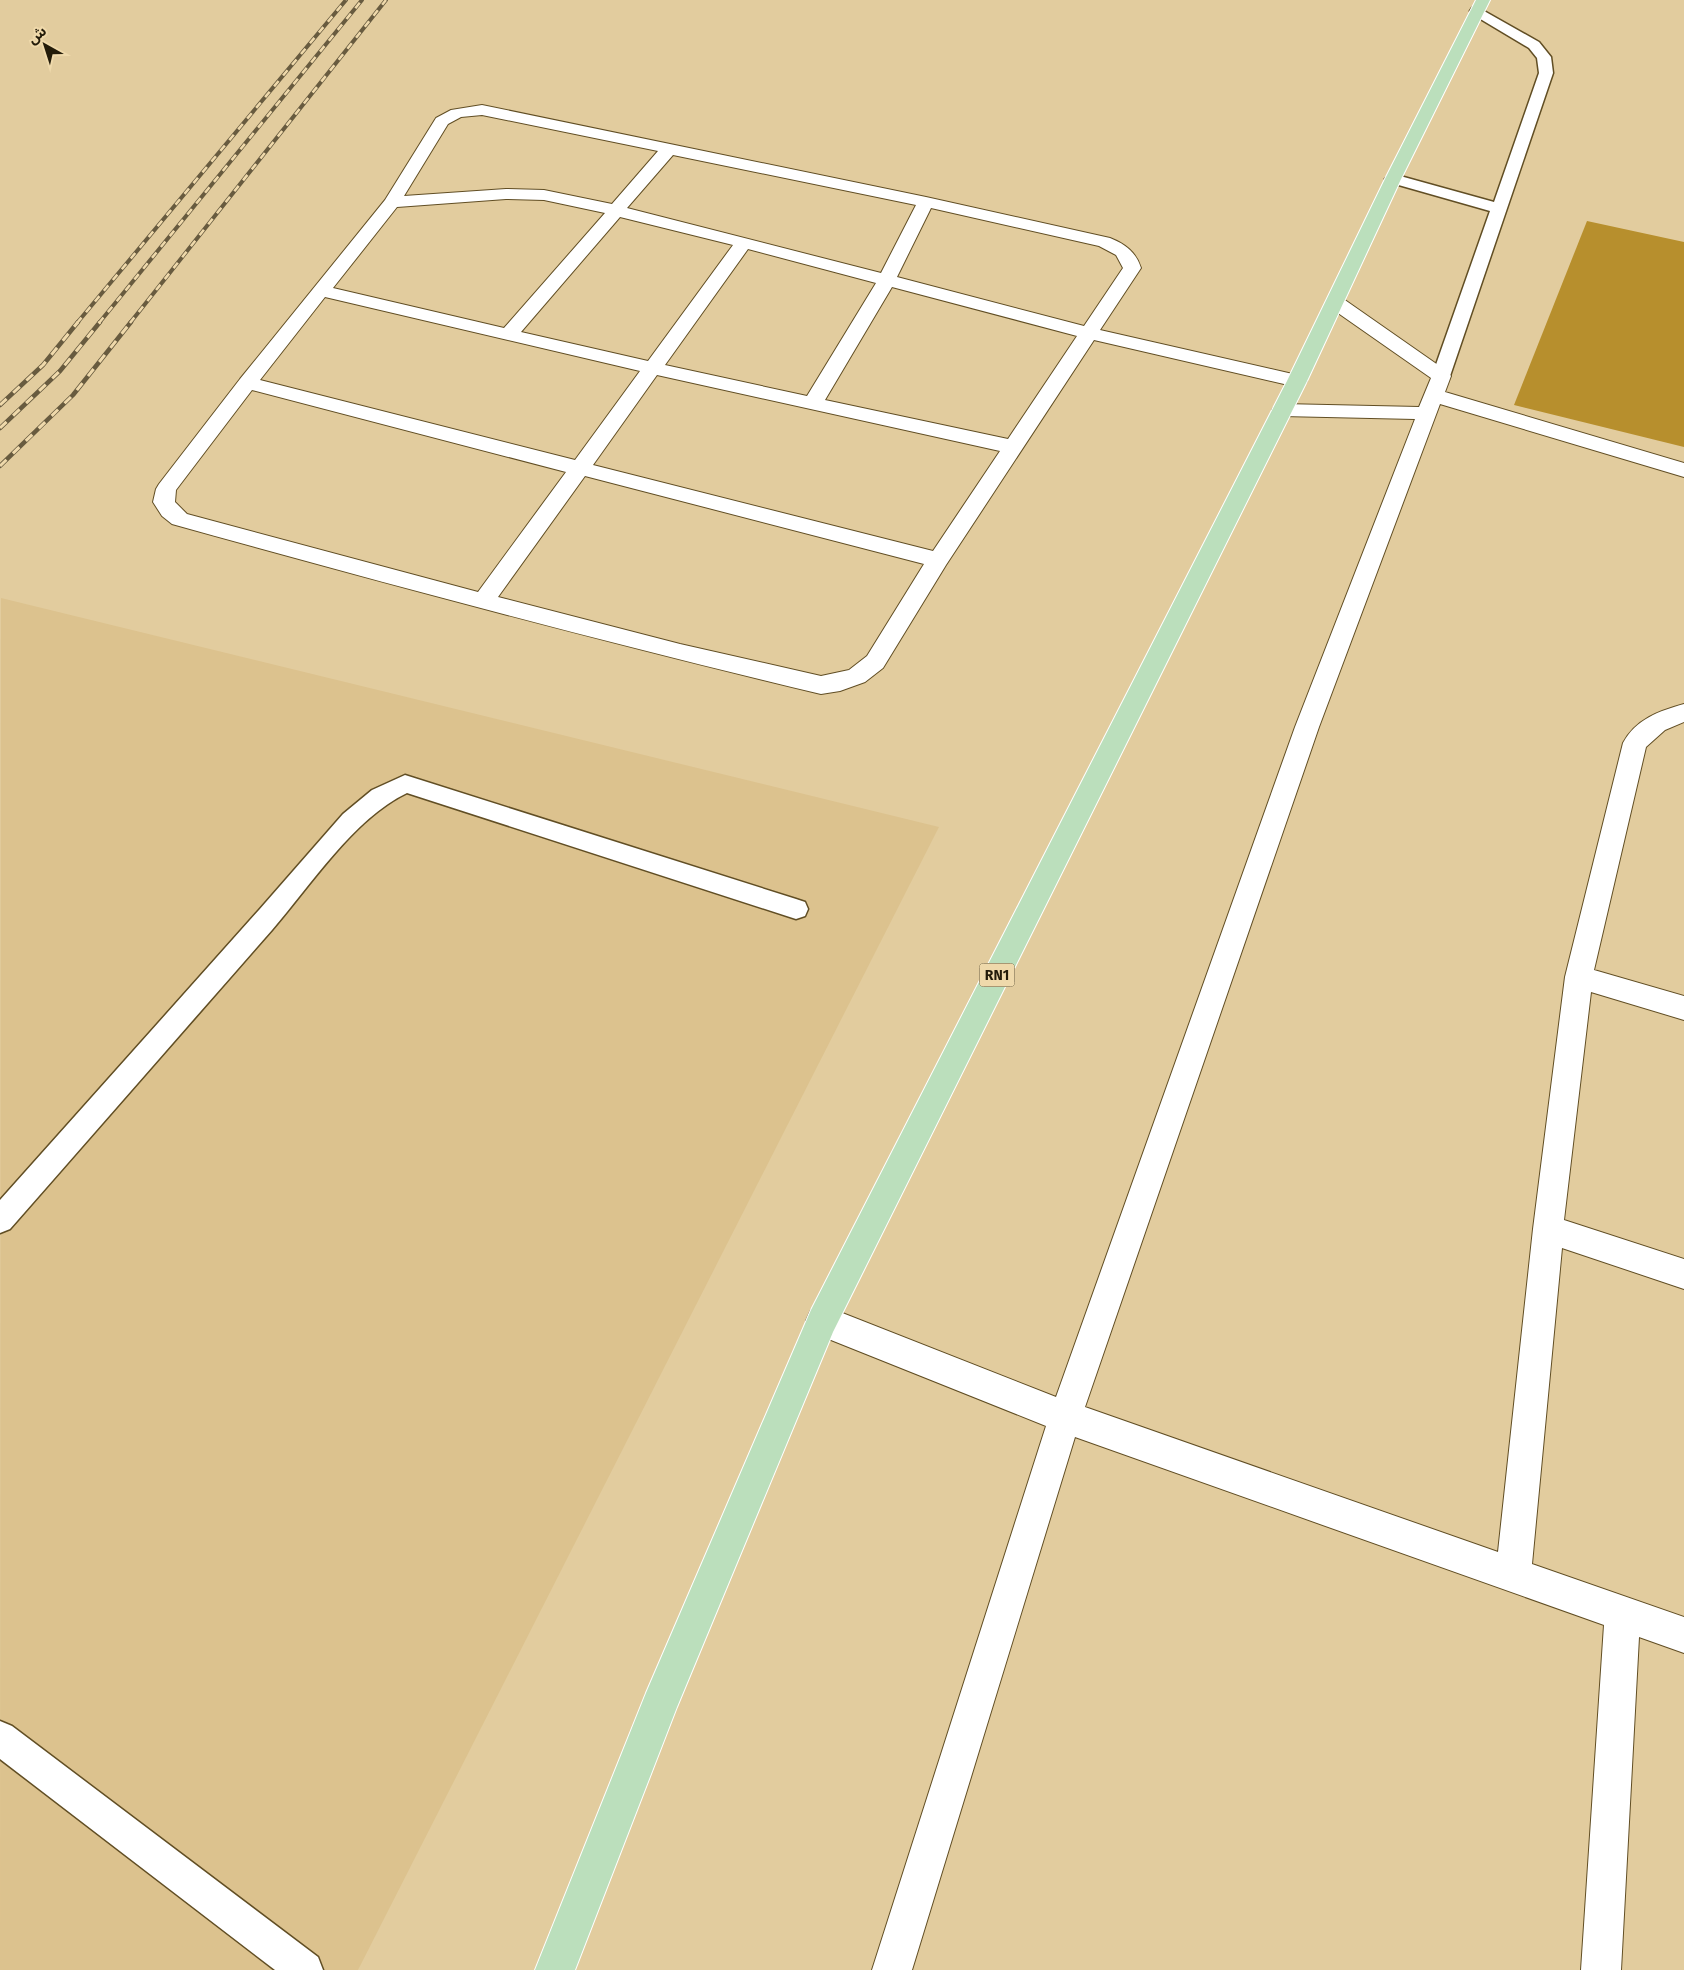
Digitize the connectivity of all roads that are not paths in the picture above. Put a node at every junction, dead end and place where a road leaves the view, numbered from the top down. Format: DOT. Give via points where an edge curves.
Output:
graph roads {
  1 [pos="1480,5"];
  2 [pos="670,148"];
  3 [pos="1394,178"];
  4 [pos="392,202"];
  5 [pos="926,202"];
  6 [pos="1498,208"];
  7 [pos="618,210"];
  8 [pos="744,242"];
  9 [pos="887,279"];
  10 [pos="322,291"];
  11 [pos="1334,302"];
  12 [pos="1088,333"];
  13 [pos="509,334"];
  14 [pos="654,368"];
  15 [pos="1441,376"];
  16 [pos="1297,381"];
  17 [pos="247,383"];
  18 [pos="813,403"];
  19 [pos="1430,404"];
  20 [pos="1282,410"];
  21 [pos="1012,447"];
  22 [pos="581,467"];
  23 [pos="1684,470"];
  24 [pos="938,560"];
  25 [pos="483,601"];
  26 [pos="1684,714"];
  27 [pos="796,909"];
  28 [pos="1579,977"];
  29 [pos="1684,1008"];
  30 [pos="0,1220"];
  31 [pos="1548,1229"];
  32 [pos="1684,1274"];
  33 [pos="822,1322"];
  34 [pos="1065,1416"];
  35 [pos="1513,1574"];
  36 [pos="1623,1612"];
  37 [pos="1684,1634"];
  38 [pos="0,1738"];
  39 [pos="305,1970"];
  40 [pos="556,1970"];
  41 [pos="892,1970"];
  42 [pos="1601,1970"];
  1 -- 3 [label="main road, RN1"];
  1 -- 6 [label="lane" via="1534,45 1544,57 1546,73"];
  2 -- 4 [label="street" via="482,110 468,110 442,121"];
  2 -- 5 [label="street"];
  2 -- 7 [label="street"];
  3 -- 6 [label="lane"];
  3 -- 11 [label="main road, RN1"];
  4 -- 7 [label="street" via="506,194 544,195"];
  4 -- 10 [label="street"];
  5 -- 9 [label="street"];
  5 -- 12 [label="street" via="1104,242 1124,252 1132,268"];
  6 -- 15 [label="lane"];
  7 -- 8 [label="street"];
  7 -- 13 [label="street"];
  8 -- 9 [label="street"];
  8 -- 14 [label="street"];
  9 -- 12 [label="street"];
  9 -- 18 [label="street"];
  10 -- 13 [label="street"];
  10 -- 17 [label="street"];
  11 -- 15 [label="street"];
  11 -- 16 [label="main road, RN1"];
  12 -- 16 [label="street"];
  12 -- 21 [label="street"];
  13 -- 14 [label="street"];
  14 -- 18 [label="street"];
  14 -- 22 [label="street"];
  15 -- 19 [label="street"];
  16 -- 20 [label="main road, RN1"];
  17 -- 22 [label="street"];
  17 -- 25 [label="street" via="166,489 164,502 170,512 180,520"];
  18 -- 21 [label="street"];
  19 -- 20 [label="street"];
  19 -- 23 [label="street"];
  19 -- 34 [label="street" via="1307,727"];
  20 -- 33 [label="main road, RN1"];
  21 -- 24 [label="street"];
  22 -- 24 [label="street"];
  22 -- 25 [label="street"];
  24 -- 25 [label="street" via="875,662 857,676 821,685"];
  26 -- 28 [label="street" via="1664,718 1651,725 1635,743"];
  27 -- 30 [label="lane" via="405,784 380,796 351,820"];
  28 -- 29 [label="street"];
  28 -- 31 [label="street"];
  31 -- 32 [label="street"];
  31 -- 35 [label="street"];
  33 -- 34 [label="street"];
  33 -- 40 [label="main road, RN1" via="659,1706"];
  34 -- 35 [label="street"];
  34 -- 41 [label="street"];
  35 -- 36 [label="street"];
  36 -- 37 [label="street"];
  36 -- 42 [label="street"];
  38 -- 39 [label="lane"];
}
